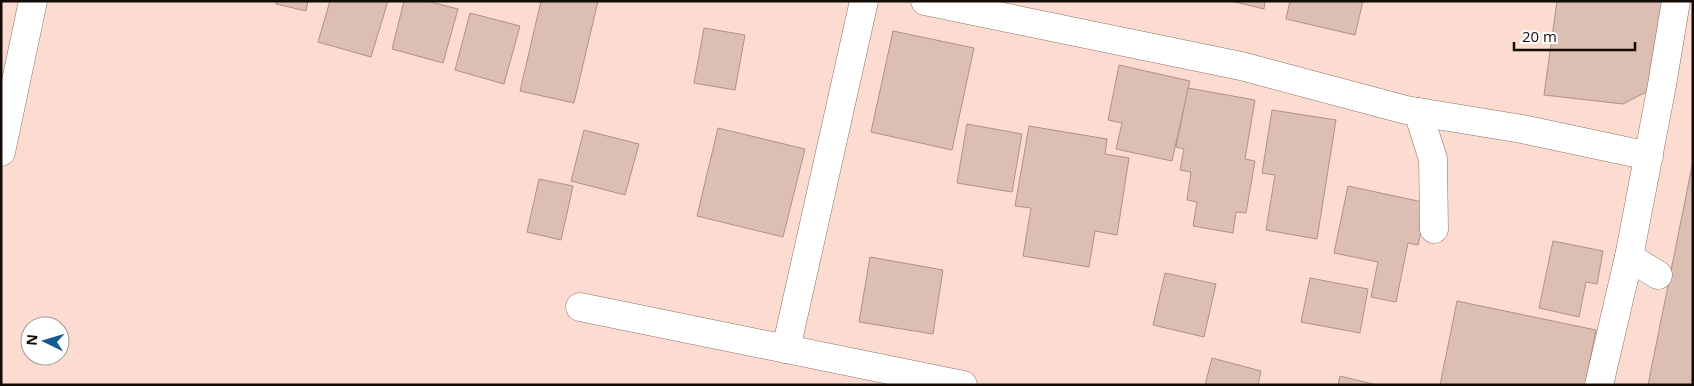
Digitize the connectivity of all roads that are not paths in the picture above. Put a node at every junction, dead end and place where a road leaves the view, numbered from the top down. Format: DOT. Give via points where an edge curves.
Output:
graph roads {
  1 [pos="33,1"];
  2 [pos="864,1"];
  3 [pos="924,1"];
  4 [pos="1676,1"];
  5 [pos="1418,112"];
  6 [pos="1,152"];
  7 [pos="1649,156"];
  8 [pos="1434,229"];
  9 [pos="1629,257"];
  10 [pos="1658,275"];
  11 [pos="580,306"];
  12 [pos="786,349"];
  13 [pos="964,385"];
  14 [pos="1599,385"];
  1 -- 6 [label="street"];
  2 -- 12 [label="street"];
  3 -- 5 [label="street" via="1241,66"];
  4 -- 7 [label="street"];
  5 -- 7 [label="street" via="1522,129"];
  5 -- 8 [label="street" via="1433,159"];
  7 -- 9 [label="street"];
  9 -- 10 [label="street"];
  9 -- 14 [label="street"];
  11 -- 12 [label="street"];
  12 -- 13 [label="street"];
}
